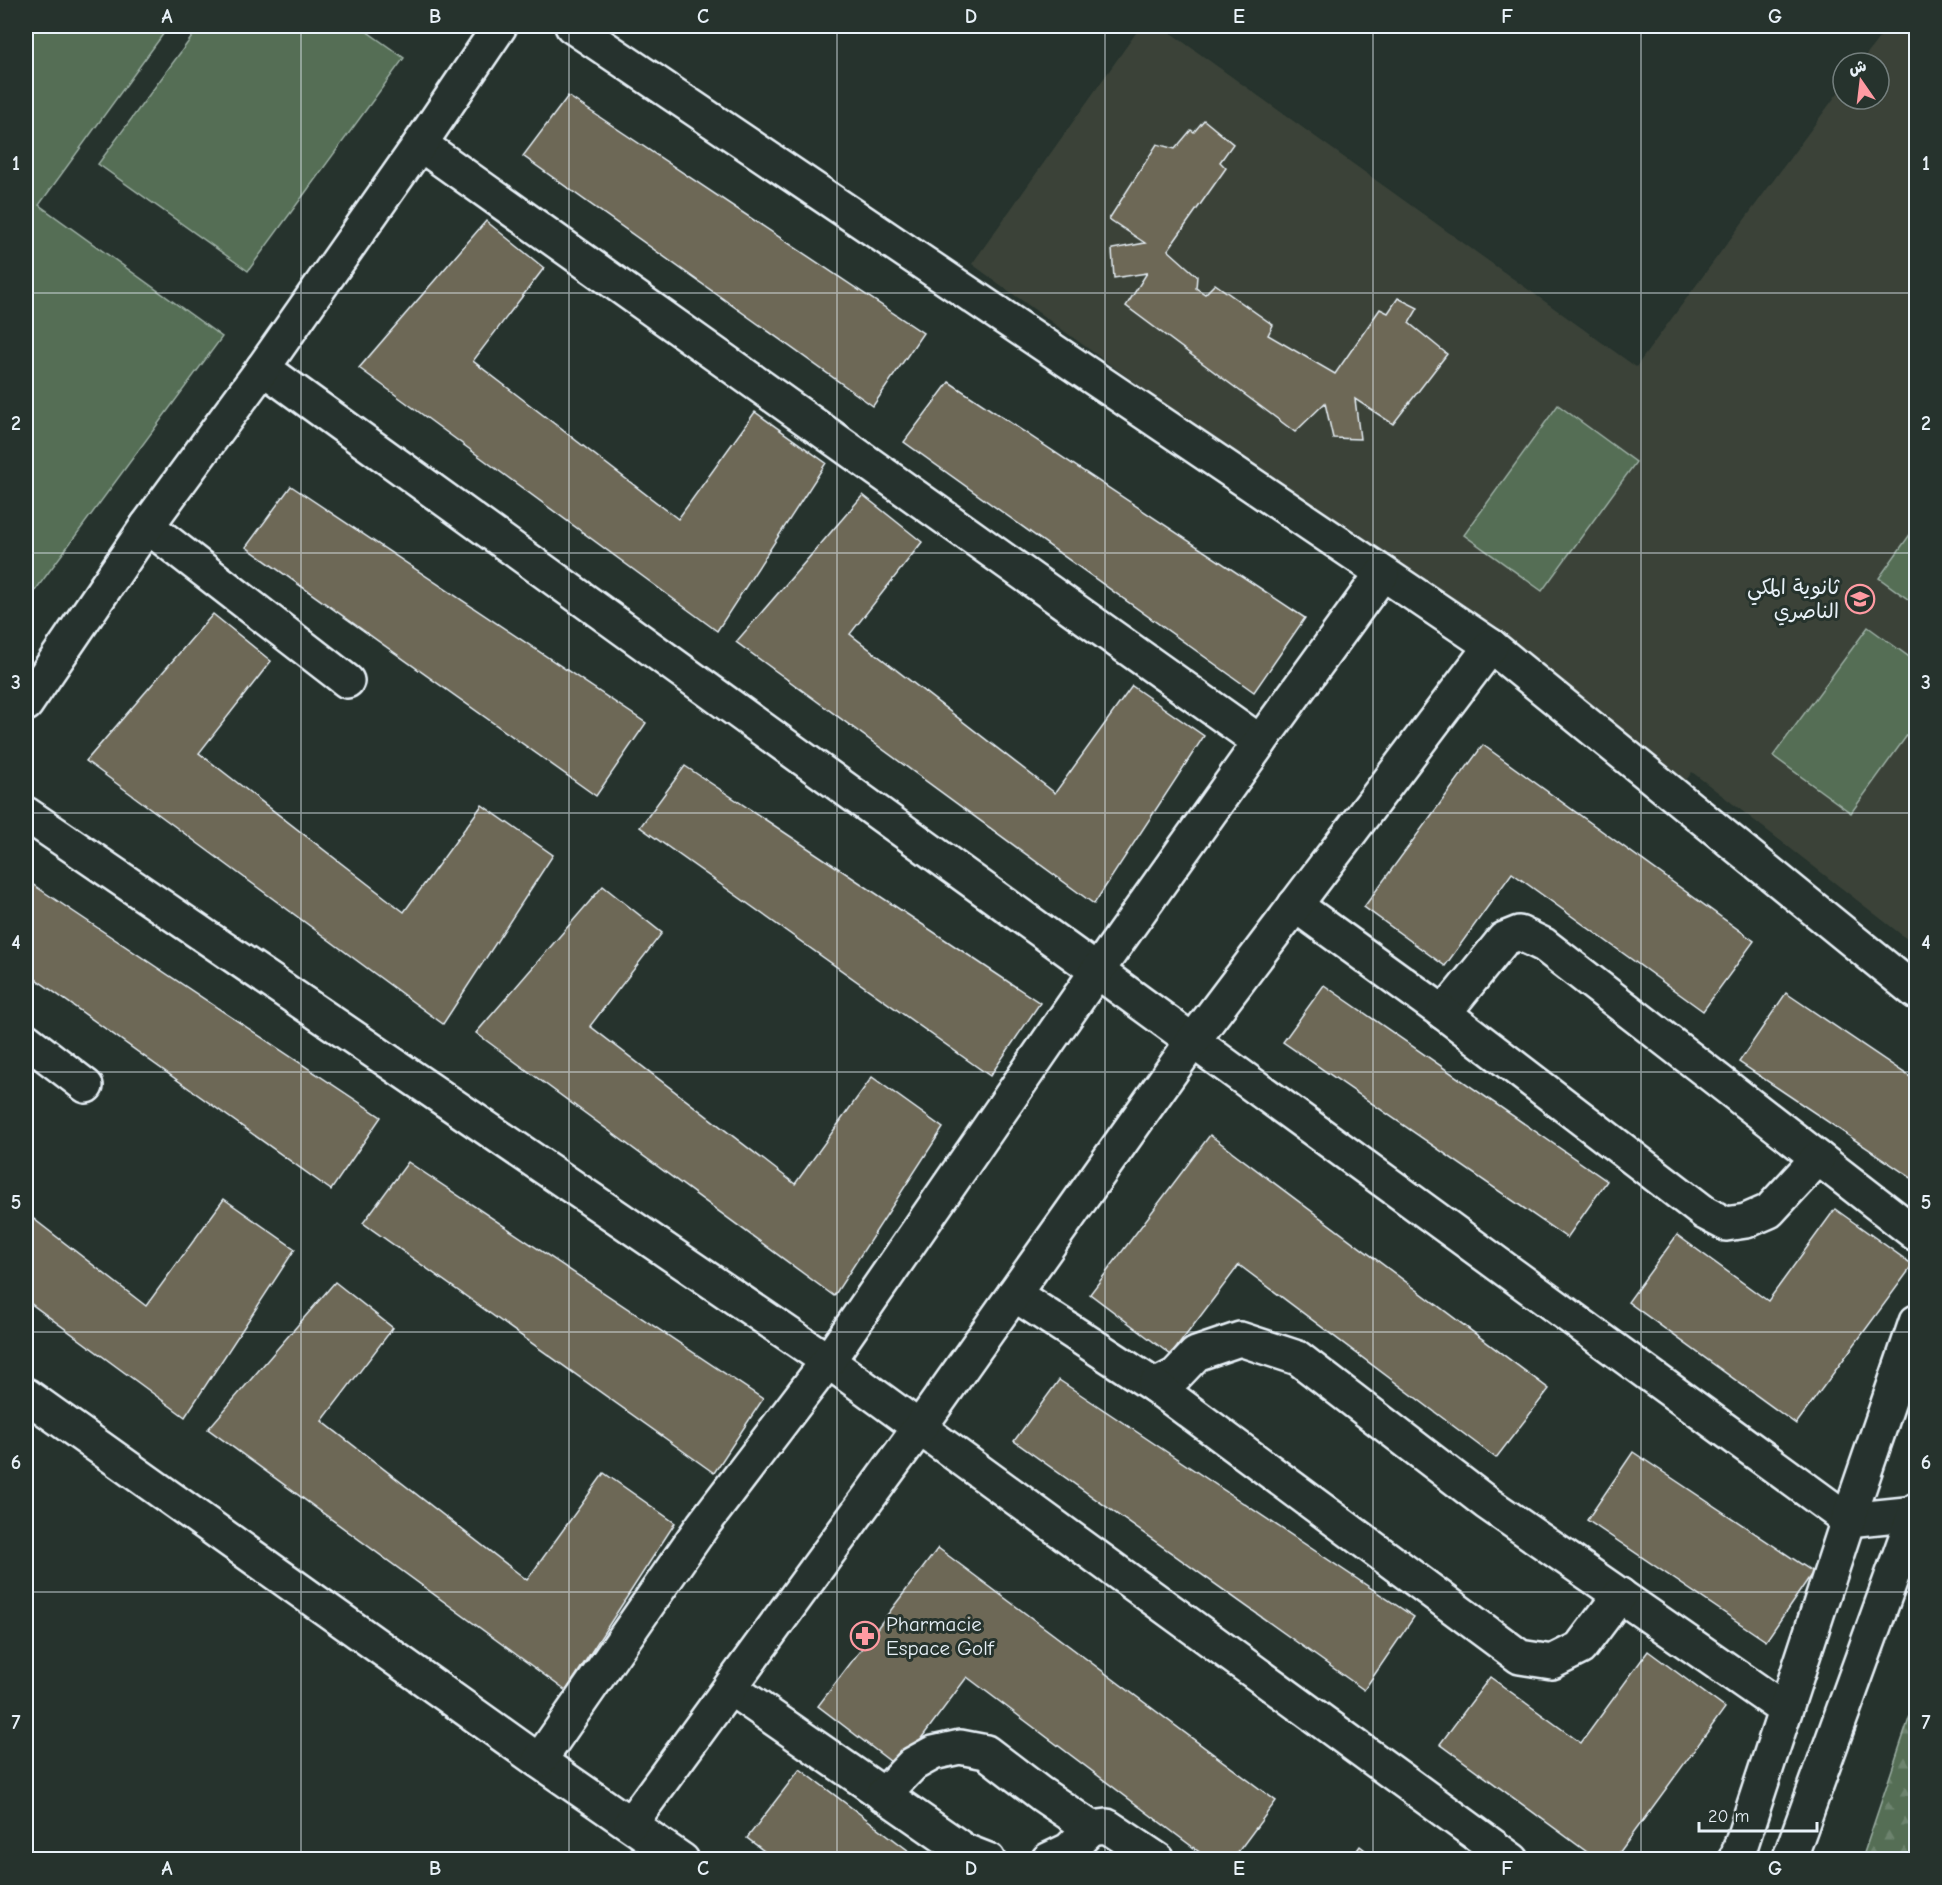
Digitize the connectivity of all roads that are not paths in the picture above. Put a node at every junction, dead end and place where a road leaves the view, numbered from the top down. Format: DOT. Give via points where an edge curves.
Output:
graph roads {
  1 [pos="500,26"];
  2 [pos="572,26"];
  3 [pos="420,144"];
  4 [pos="263,368"];
  5 [pos="147,526"];
  6 [pos="1382,574"];
  7 [pos="1491,646"];
  8 [pos="347,681"];
  9 [pos="26,704"];
  10 [pos="1260,742"];
  11 [pos="26,814"];
  12 [pos="1295,905"];
  13 [pos="1096,971"];
  14 [pos="1917,992"];
  15 [pos="1444,1013"];
  16 [pos="26,1041"];
  17 [pos="1192,1042"];
  18 [pos="86,1086"];
  19 [pos="1818,1158"];
  20 [pos="1917,1234"];
  21 [pos="1014,1294"];
  22 [pos="1917,1322"];
  23 [pos="828,1361"];
  24 [pos="1155,1386"];
  25 [pos="26,1395"];
  26 [pos="920,1427"];
  27 [pos="1916,1511"];
  28 [pos="1848,1520"];
  29 [pos="1620,1595"];
  30 [pos="730,1688"];
  31 [pos="1785,1710"];
  32 [pos="539,1761"];
  33 [pos="883,1795"];
  34 [pos="632,1823"];
  35 [pos="1091,1828"];
  36 [pos="682,1860"];
  37 [pos="988,1860"];
  38 [pos="1048,1860"];
  39 [pos="1158,1860"];
  40 [pos="1512,1860"];
  41 [pos="1736,1860"];
  42 [pos="1789,1860"];
  1 -- 3 [label="street"];
  2 -- 6 [label="street"];
  3 -- 4 [label="street"];
  3 -- 10 [label="street"];
  4 -- 5 [label="street"];
  4 -- 13 [label="street"];
  5 -- 8 [label="street"];
  5 -- 9 [label="street"];
  6 -- 7 [label="street"];
  6 -- 10 [label="street"];
  7 -- 12 [label="street"];
  7 -- 14 [label="street"];
  10 -- 13 [label="street"];
  11 -- 23 [label="street"];
  12 -- 15 [label="street"];
  12 -- 17 [label="street"];
  13 -- 17 [label="street"];
  13 -- 23 [label="street"];
  15 -- 19 [label="street" via="1705,1213 1726,1224 1769,1211"];
  15 -- 19 [label="street" via="1504,939 1520,933 1544,945"];
  16 -- 18 [label="street"];
  17 -- 21 [label="street"];
  17 -- 28 [label="street"];
  19 -- 20 [label="street"];
  21 -- 24 [label="street"];
  21 -- 26 [label="street"];
  22 -- 28 [label="street"];
  23 -- 26 [label="street"];
  23 -- 32 [label="street" via="703,1525"];
  24 -- 29 [label="street" via="1176,1375 1196,1354 1240,1339 1298,1358 1487,1503"];
  24 -- 29 [label="street" via="1520,1658 1552,1662 1580,1648"];
  25 -- 32 [label="street"];
  26 -- 30 [label="street"];
  26 -- 40 [label="street"];
  27 -- 28 [label="street"];
  27 -- 42 [label="street"];
  28 -- 31 [label="street"];
  29 -- 31 [label="street"];
  30 -- 33 [label="street"];
  30 -- 34 [label="street"];
  31 -- 41 [label="street"];
  32 -- 34 [label="street"];
  33 -- 35 [label="street" via="913,1764 933,1753 960,1747 986,1752"];
  33 -- 37 [label="street" via="965,1851"];
  34 -- 36 [label="street"];
  35 -- 38 [label="street" via="1069,1850"];
  35 -- 39 [label="street" via="1107,1826"];
}
